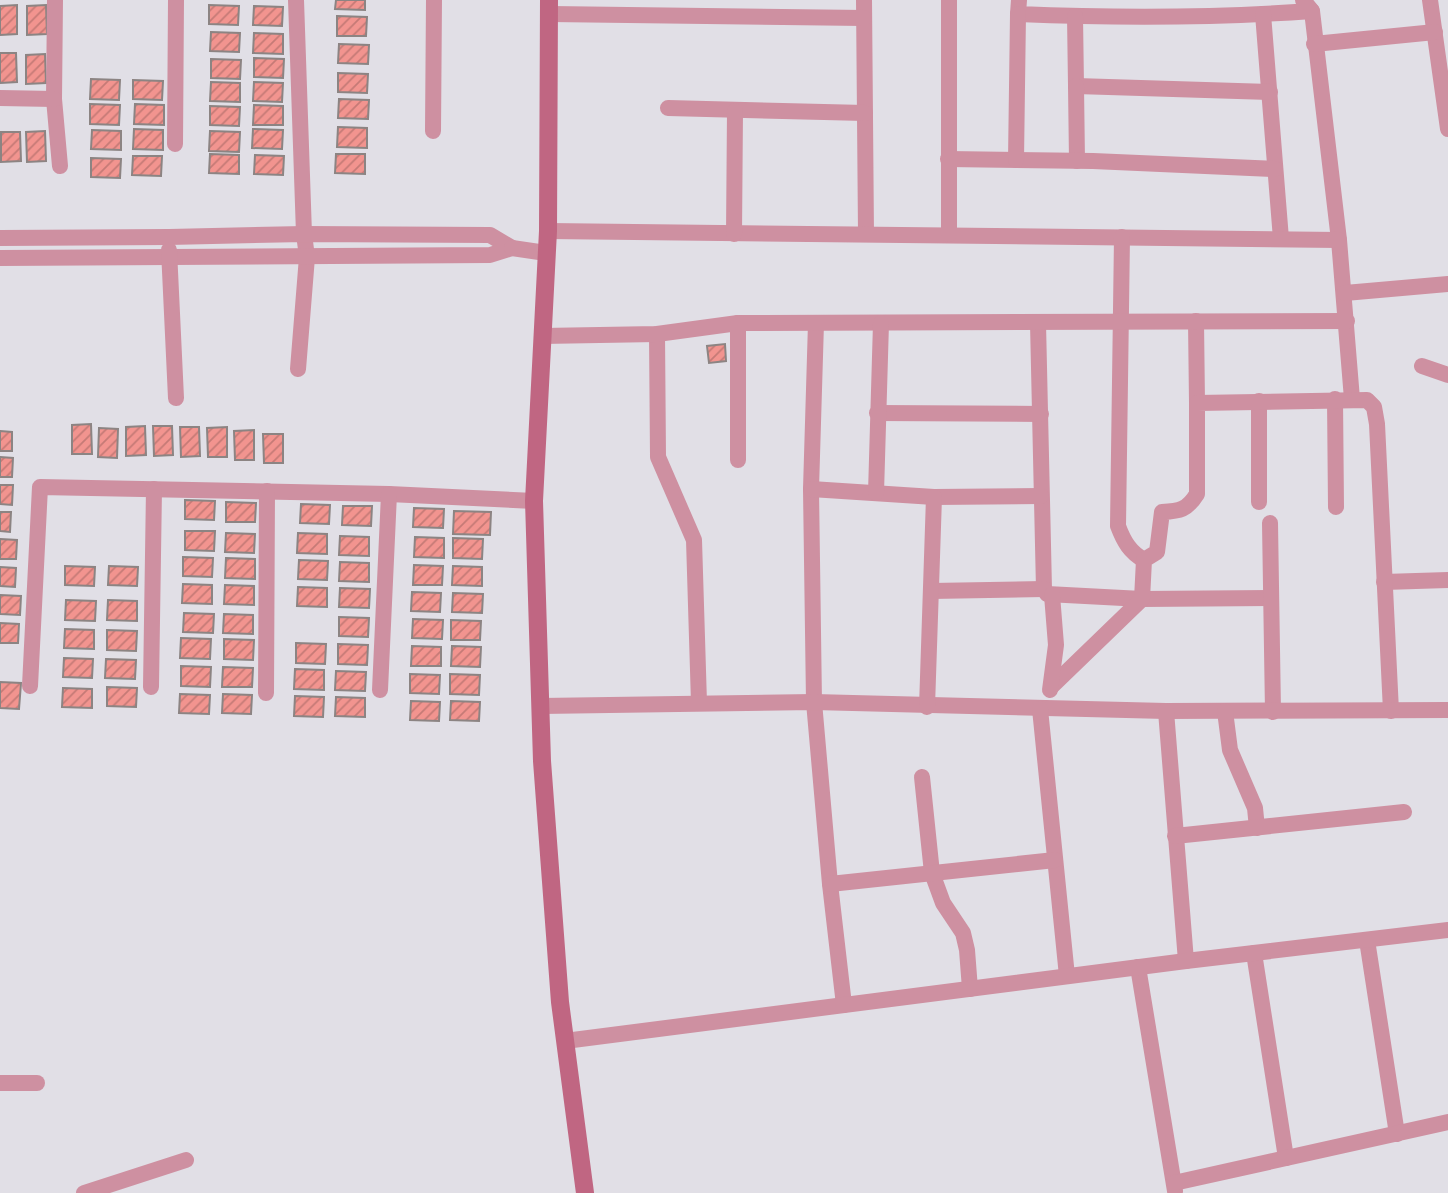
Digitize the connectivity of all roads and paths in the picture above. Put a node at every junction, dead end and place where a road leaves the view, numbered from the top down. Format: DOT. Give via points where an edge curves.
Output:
graph roads {
  1 [pos="55,0"];
  2 [pos="176,0"];
  3 [pos="296,0"];
  4 [pos="434,0"];
  5 [pos="864,0"];
  6 [pos="949,0"];
  7 [pos="1430,0"];
  8 [pos="1308,5"];
  9 [pos="549,7"];
  10 [pos="1019,7"];
  11 [pos="752,8"];
  12 [pos="1263,14"];
  13 [pos="1075,16"];
  14 [pos="864,18"];
  15 [pos="1435,32"];
  16 [pos="1314,44"];
  17 [pos="1076,86"];
  18 [pos="1445,90"];
  19 [pos="1270,92"];
  20 [pos="0,98"];
  21 [pos="54,99"];
  22 [pos="668,108"];
  23 [pos="735,110"];
  24 [pos="865,113"];
  25 [pos="1448,129"];
  26 [pos="433,131"];
  27 [pos="175,144"];
  28 [pos="948,159"];
  29 [pos="1016,160"];
  30 [pos="1077,161"];
  31 [pos="60,166"];
  32 [pos="1275,169"];
  33 [pos="548,231"];
  34 [pos="304,234"];
  35 [pos="734,234"];
  36 [pos="866,234"];
  37 [pos="949,234"];
  38 [pos="169,237"];
  39 [pos="1122,237"];
  40 [pos="0,238"];
  41 [pos="1281,239"];
  42 [pos="1339,240"];
  43 [pos="512,248"];
  44 [pos="546,253"];
  45 [pos="307,257"];
  46 [pos="0,258"];
  47 [pos="169,258"];
  48 [pos="1448,284"];
  49 [pos="1345,293"];
  50 [pos="1196,321"];
  51 [pos="1347,321"];
  52 [pos="1120,322"];
  53 [pos="738,323"];
  54 [pos="816,323"];
  55 [pos="881,323"];
  56 [pos="1038,323"];
  57 [pos="657,334"];
  58 [pos="542,336"];
  59 [pos="1422,366"];
  60 [pos="298,369"];
  61 [pos="1448,375"];
  62 [pos="176,398"];
  63 [pos="1343,399"];
  64 [pos="1259,401"];
  65 [pos="1197,403"];
  66 [pos="877,413"];
  67 [pos="1041,414"];
  68 [pos="738,460"];
  69 [pos="154,489"];
  70 [pos="811,489"];
  71 [pos="267,491"];
  72 [pos="876,493"];
  73 [pos="389,494"];
  74 [pos="1041,496"];
  75 [pos="934,497"];
  76 [pos="534,501"];
  77 [pos="1259,502"];
  78 [pos="1336,507"];
  79 [pos="1270,523"];
  80 [pos="1144,560"];
  81 [pos="1448,580"];
  82 [pos="1384,582"];
  83 [pos="931,591"];
  84 [pos="1048,592"];
  85 [pos="1271,598"];
  86 [pos="1142,599"];
  87 [pos="30,686"];
  88 [pos="151,687"];
  89 [pos="1051,687"];
  90 [pos="380,690"];
  91 [pos="266,693"];
  92 [pos="814,702"];
  93 [pos="699,703"];
  94 [pos="541,706"];
  95 [pos="927,707"];
  96 [pos="1044,709"];
  97 [pos="1448,710"];
  98 [pos="1166,711"];
  99 [pos="1391,711"];
  100 [pos="1225,712"];
  101 [pos="1273,712"];
  102 [pos="922,777"];
  103 [pos="1404,812"];
  104 [pos="1257,828"];
  105 [pos="1175,836"];
  106 [pos="1055,860"];
  107 [pos="932,873"];
  108 [pos="830,884"];
  109 [pos="1448,930"];
  110 [pos="1367,940"];
  111 [pos="1254,953"];
  112 [pos="1186,961"];
  113 [pos="1138,967"];
  114 [pos="1067,976"];
  115 [pos="970,989"];
  116 [pos="844,1005"];
  117 [pos="565,1041"];
  118 [pos="0,1083"];
  119 [pos="37,1083"];
  120 [pos="1448,1122"];
  121 [pos="1397,1134"];
  122 [pos="1286,1158"];
  123 [pos="186,1160"];
  124 [pos="1175,1188"];
  125 [pos="84,1193"];
  126 [pos="585,1193"];
  1 -- 21 [label="street"];
  2 -- 27 [label="street"];
  3 -- 34 [label="street"];
  4 -- 26 [label="street"];
  5 -- 14 [label="street"];
  6 -- 28 [label="street"];
  7 -- 15 [label="street"];
  8 -- 12 [label="street"];
  8 -- 16 [label="street"];
  9 -- 11 [label="street"];
  9 -- 33 [label="street"];
  10 -- 13 [label="street"];
  10 -- 29 [label="street"];
  11 -- 14 [label="street"];
  12 -- 13 [label="street"];
  12 -- 19 [label="street"];
  13 -- 17 [label="street"];
  14 -- 24 [label="street"];
  15 -- 16 [label="street"];
  15 -- 18 [label="street"];
  16 -- 42 [label="street"];
  17 -- 19 [label="street"];
  17 -- 30 [label="street"];
  18 -- 25 [label="street"];
  19 -- 32 [label="street"];
  20 -- 21 [label="street"];
  21 -- 31 [label="street"];
  22 -- 23 [label="street"];
  23 -- 24 [label="street"];
  23 -- 35 [label="street"];
  24 -- 36 [label="street"];
  28 -- 29 [label="street"];
  28 -- 37 [label="street"];
  29 -- 30 [label="street"];
  30 -- 32 [label="street"];
  32 -- 41 [label="street"];
  33 -- 35 [label="street"];
  33 -- 44 [label="street"];
  34 -- 38 [label="street"];
  34 -- 43 [label="street" via="490,235"];
  34 -- 45 [label="street"];
  35 -- 36 [label="street"];
  36 -- 37 [label="street"];
  37 -- 39 [label="street"];
  38 -- 40 [label="street"];
  38 -- 47 [label="street"];
  39 -- 41 [label="street"];
  39 -- 52 [label="street"];
  41 -- 42 [label="street"];
  42 -- 49 [label="street"];
  43 -- 44 [label="street"];
  43 -- 45 [label="street" via="490,255"];
  44 -- 58 [label="street"];
  45 -- 47 [label="street"];
  45 -- 60 [label="street"];
  46 -- 47 [label="street"];
  47 -- 62 [label="street"];
  48 -- 49 [label="street"];
  49 -- 51 [label="street"];
  50 -- 51 [label="street"];
  50 -- 52 [label="street"];
  50 -- 65 [label="street"];
  51 -- 63 [label="street"];
  52 -- 56 [label="street"];
  52 -- 80 [label="street" via="1118,526 1133,554"];
  53 -- 54 [label="street"];
  53 -- 57 [label="street"];
  53 -- 68 [label="street"];
  54 -- 55 [label="street"];
  54 -- 70 [label="street"];
  55 -- 56 [label="street"];
  55 -- 66 [label="street"];
  56 -- 67 [label="street"];
  57 -- 58 [label="street"];
  57 -- 93 [label="street" via="658,457 694,540"];
  58 -- 76 [label="street"];
  59 -- 61 [label="street"];
  63 -- 64 [label="street"];
  63 -- 78 [label="street"];
  63 -- 82 [label="street" via="1367,400 1374,407"];
  64 -- 65 [label="street"];
  64 -- 77 [label="street"];
  65 -- 80 [label="street" via="1197,494 1181,511 1162,512 1157,552"];
  66 -- 67 [label="street"];
  66 -- 72 [label="street"];
  67 -- 74 [label="street"];
  69 -- 71 [label="street"];
  69 -- 87 [label="street" via="40,487"];
  69 -- 88 [label="street"];
  70 -- 72 [label="street"];
  70 -- 92 [label="street"];
  71 -- 73 [label="street"];
  71 -- 91 [label="street"];
  72 -- 75 [label="street"];
  73 -- 76 [label="street"];
  73 -- 90 [label="street"];
  74 -- 75 [label="street"];
  74 -- 84 [label="street"];
  75 -- 83 [label="street"];
  76 -- 94 [label="street"];
  79 -- 85 [label="street"];
  80 -- 86 [label="street"];
  81 -- 82 [label="street"];
  82 -- 99 [label="street"];
  83 -- 84 [label="street"];
  83 -- 95 [label="street"];
  84 -- 86 [label="street"];
  84 -- 89 [label="street" via="1056,645"];
  85 -- 86 [label="street"];
  85 -- 101 [label="street"];
  86 -- 89 [label="street"];
  89 -- 96 [label="street"];
  92 -- 93 [label="street"];
  92 -- 95 [label="street"];
  92 -- 108 [label="street"];
  93 -- 94 [label="street"];
  94 -- 117 [label="street"];
  95 -- 96 [label="street"];
  96 -- 98 [label="street"];
  96 -- 106 [label="street"];
  97 -- 99 [label="street"];
  98 -- 100 [label="street"];
  98 -- 105 [label="street"];
  99 -- 101 [label="street"];
  100 -- 101 [label="street"];
  100 -- 104 [label="street" via="1230,750 1255,808"];
  102 -- 107 [label="street"];
  103 -- 104 [label="street"];
  104 -- 105 [label="street"];
  105 -- 112 [label="street"];
  106 -- 107 [label="street"];
  106 -- 114 [label="street"];
  107 -- 108 [label="street"];
  107 -- 115 [label="street" via="943,903 962,933"];
  108 -- 116 [label="street"];
  109 -- 110 [label="street"];
  110 -- 111 [label="street"];
  110 -- 121 [label="street"];
  111 -- 112 [label="street"];
  111 -- 122 [label="street"];
  112 -- 113 [label="street"];
  113 -- 114 [label="street"];
  113 -- 124 [label="street"];
  114 -- 115 [label="street"];
  115 -- 116 [label="street"];
  116 -- 117 [label="street"];
  117 -- 126 [label="street"];
  118 -- 119 [label="street"];
  120 -- 121 [label="street"];
  121 -- 122 [label="street"];
  122 -- 124 [label="street"];
  123 -- 125 [label="street"];
}
